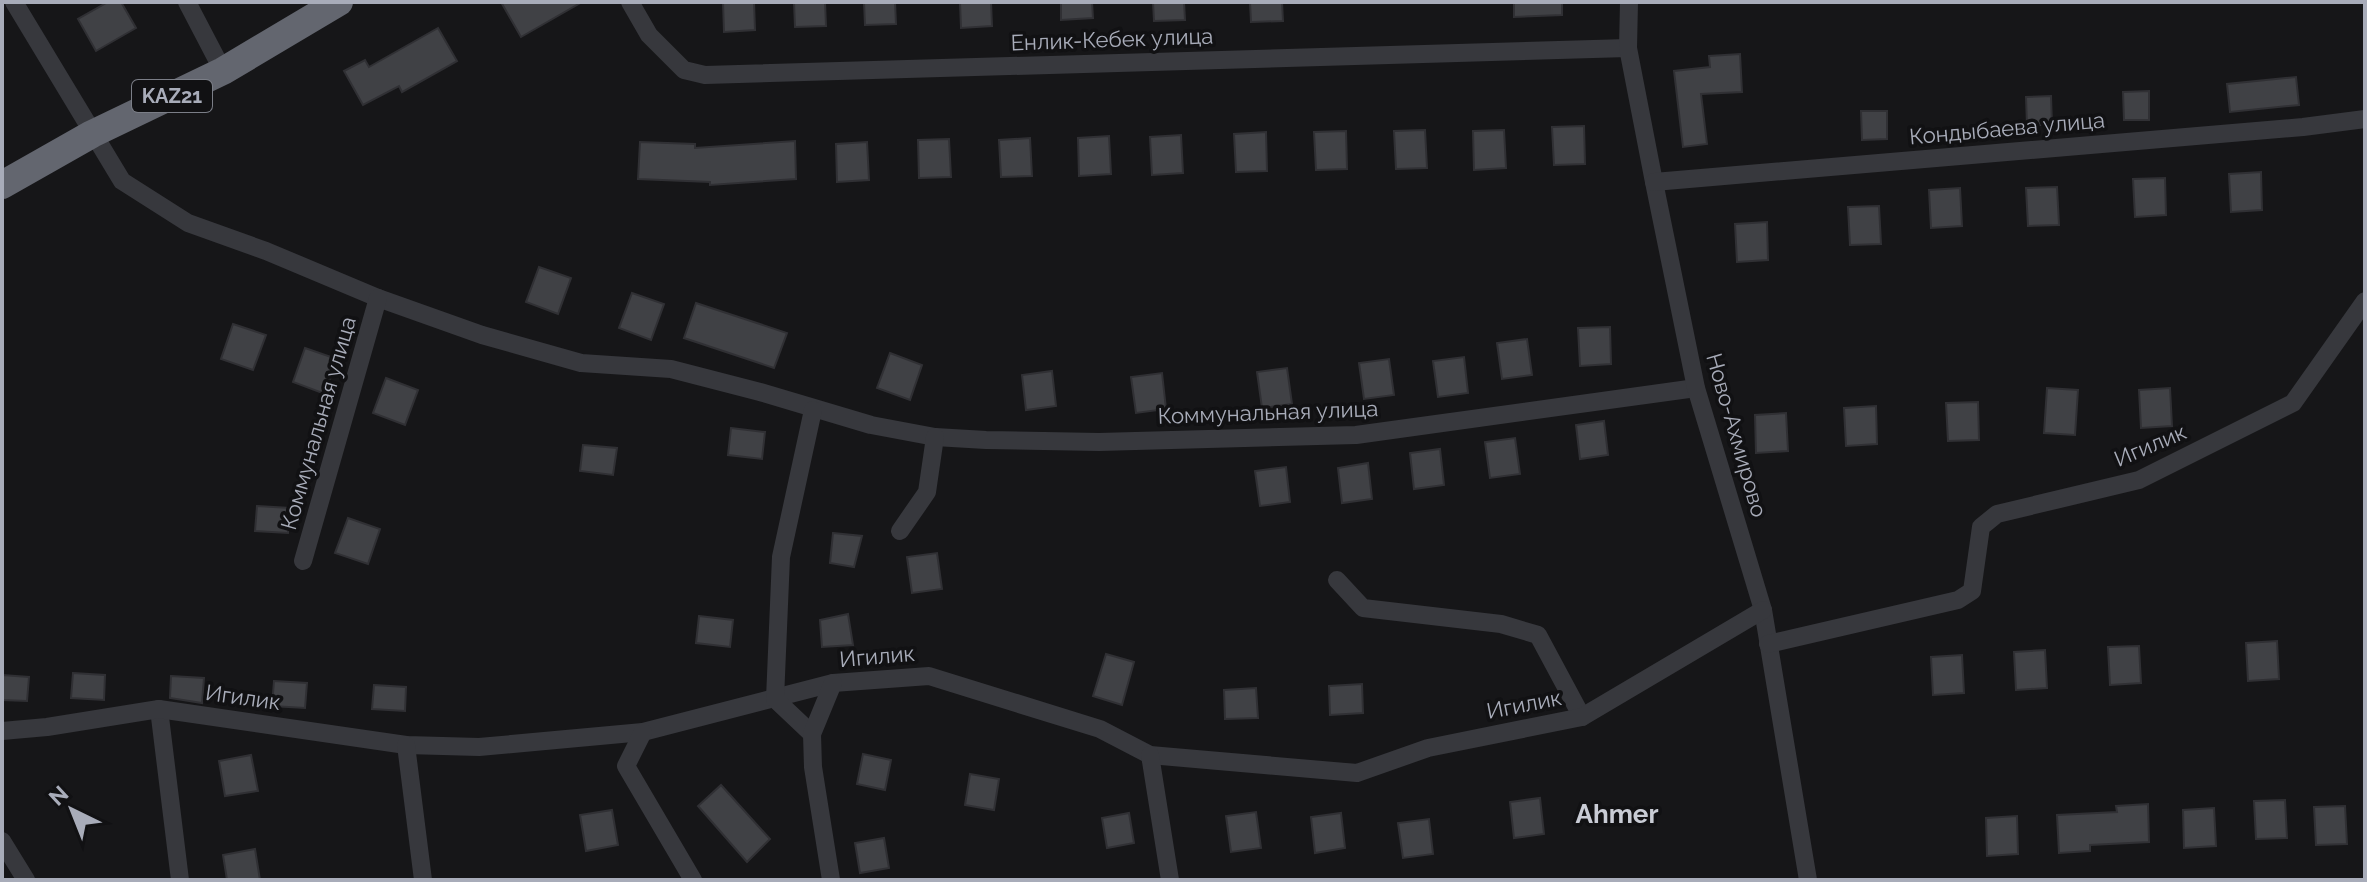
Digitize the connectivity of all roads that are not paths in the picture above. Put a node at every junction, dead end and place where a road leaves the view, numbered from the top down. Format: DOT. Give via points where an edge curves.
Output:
graph roads {
  1 [pos="14,2"];
  2 [pos="187,2"];
  3 [pos="339,2"];
  4 [pos="630,2"];
  5 [pos="1629,2"];
  6 [pos="1628,48"];
  7 [pos="223,71"];
  8 [pos="2365,119"];
  9 [pos="92,134"];
  10 [pos="1654,182"];
  11 [pos="2,185"];
  12 [pos="378,298"];
  13 [pos="2365,301"];
  14 [pos="1696,388"];
  15 [pos="813,410"];
  16 [pos="935,437"];
  17 [pos="900,531"];
  18 [pos="303,561"];
  19 [pos="1337,580"];
  20 [pos="1763,610"];
  21 [pos="1768,644"];
  22 [pos="833,683"];
  23 [pos="775,699"];
  24 [pos="159,709"];
  25 [pos="1582,717"];
  26 [pos="2,731"];
  27 [pos="643,732"];
  28 [pos="812,734"];
  29 [pos="406,745"];
  30 [pos="1150,755"];
  31 [pos="2,841"];
  32 [pos="26,880"];
  33 [pos="180,880"];
  34 [pos="423,880"];
  35 [pos="693,880"];
  36 [pos="831,880"];
  37 [pos="1170,880"];
  38 [pos="1808,880"];
  1 -- 9 [label="street, Коммунальная улица"];
  2 -- 7 [label="street"];
  3 -- 7 [label="highway, KAZ21"];
  4 -- 6 [label="street, Енлик-Кебек улица" via="649,35 684,70 705,75"];
  5 -- 6 [label="street, Ново-Ахмирово"];
  6 -- 10 [label="street, Ново-Ахмирово"];
  7 -- 9 [label="highway, KAZ21"];
  8 -- 10 [label="street, Кондыбаева улица"];
  9 -- 11 [label="highway, KAZ21"];
  9 -- 12 [label="street, Коммунальная улица" via="122,181 188,223"];
  10 -- 14 [label="street, Ново-Ахмирово"];
  12 -- 15 [label="street, Коммунальная улица" via="581,363 671,369"];
  12 -- 18 [label="street, Коммунальная улица"];
  13 -- 21 [label="street, Игилик" via="2293,403 2139,480 1997,514 1981,527 1972,591 1958,600"];
  14 -- 16 [label="street, Коммунальная улица" via="1356,435 1099,442"];
  14 -- 20 [label="street, Ново-Ахмирово"];
  15 -- 16 [label="street, Коммунальная улица"];
  15 -- 23 [label="street" via="781,557"];
  16 -- 17 [label="street" via="927,492"];
  19 -- 25 [label="street" via="1363,608 1501,624 1538,635"];
  20 -- 21 [label="street, Ново-Ахмирово"];
  20 -- 25 [label="street, Игилик"];
  21 -- 38 [label="street, Ново-Ахмирово"];
  22 -- 23 [label="street, Игилик"];
  22 -- 28 [label="street"];
  22 -- 30 [label="street, Игилик" via="929,676 1100,729"];
  23 -- 27 [label="street, Игилик"];
  23 -- 28 [label="street"];
  24 -- 26 [label="street, Игилик"];
  24 -- 29 [label="street, Игилик"];
  24 -- 33 [label="street"];
  25 -- 30 [label="street, Игилик" via="1428,748 1357,773"];
  27 -- 29 [label="street, Игилик" via="479,747"];
  27 -- 35 [label="street" via="626,766"];
  28 -- 36 [label="street"];
  29 -- 34 [label="street"];
  30 -- 37 [label="street"];
  31 -- 32 [label="street"];
}
